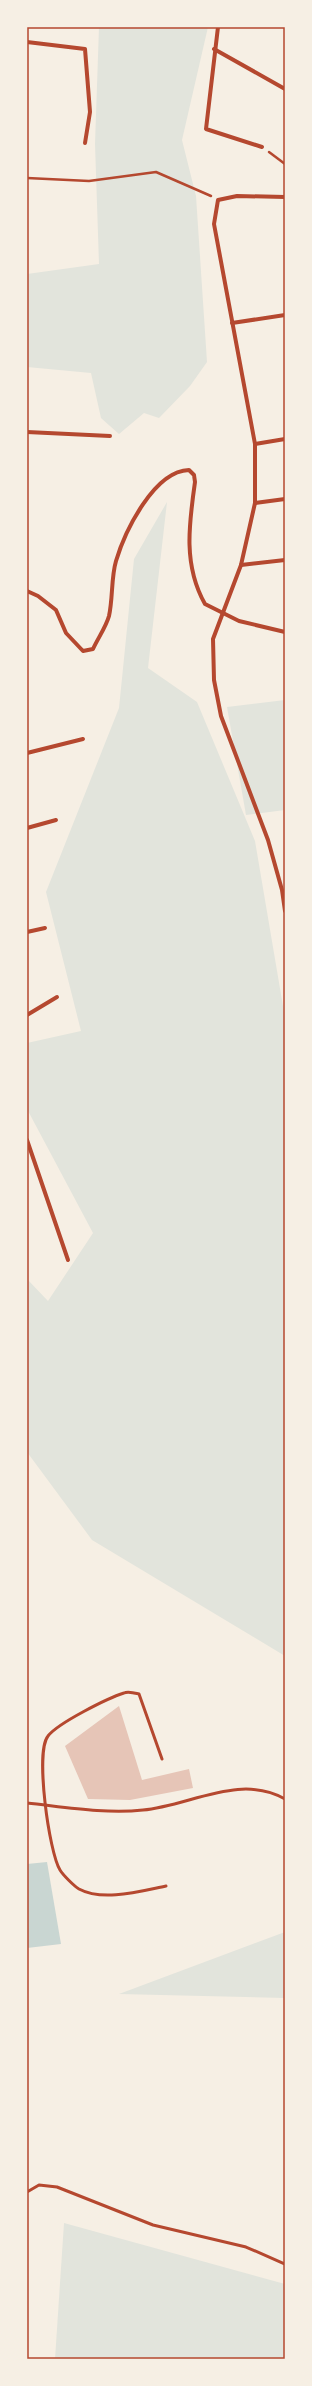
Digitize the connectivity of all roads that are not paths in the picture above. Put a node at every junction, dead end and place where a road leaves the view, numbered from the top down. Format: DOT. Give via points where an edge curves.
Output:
graph roads {
  1 [pos="218,27"];
  2 [pos="27,42"];
  3 [pos="214,49"];
  4 [pos="285,89"];
  5 [pos="85,143"];
  6 [pos="262,147"];
  7 [pos="285,197"];
  8 [pos="285,315"];
  9 [pos="232,322"];
  10 [pos="27,432"];
  11 [pos="110,436"];
  12 [pos="285,440"];
  13 [pos="255,444"];
  14 [pos="285,499"];
  15 [pos="255,503"];
  16 [pos="285,560"];
  17 [pos="241,565"];
  18 [pos="27,591"];
  19 [pos="221,613"];
  20 [pos="285,632"];
  21 [pos="83,739"];
  22 [pos="27,753"];
  23 [pos="56,820"];
  24 [pos="27,828"];
  25 [pos="284,890"];
  26 [pos="285,911"];
  27 [pos="45,928"];
  28 [pos="27,932"];
  29 [pos="57,997"];
  30 [pos="27,1015"];
  31 [pos="27,1140"];
  32 [pos="68,1260"];
  33 [pos="162,1759"];
  34 [pos="285,1799"];
  35 [pos="27,1803"];
  36 [pos="44,1805"];
  37 [pos="166,1886"];
  38 [pos="27,2192"];
  39 [pos="285,2264"];
  1 -- 3 [label="street"];
  2 -- 5 [label="street" via="85,49 90,112"];
  3 -- 4 [label="street"];
  3 -- 6 [label="street" via="206,129"];
  7 -- 9 [label="street" via="236,196 218,200 214,224"];
  8 -- 9 [label="street"];
  9 -- 13 [label="street"];
  10 -- 11 [label="street"];
  12 -- 13 [label="street"];
  13 -- 15 [label="street"];
  14 -- 15 [label="street"];
  15 -- 17 [label="street"];
  16 -- 17 [label="street"];
  17 -- 19 [label="street"];
  18 -- 19 [label="street" via="56,610 66,633 83,651 93,649 108,617 116,561 136,514 165,479 178,471 189,470 194,475 195,482 188,527 192,575 205,604"];
  19 -- 20 [label="street" via="239,621"];
  19 -- 25 [label="street" via="213,638 214,680 218,701"];
  21 -- 22 [label="street"];
  23 -- 24 [label="street"];
  25 -- 26 [label="street"];
  27 -- 28 [label="street"];
  29 -- 30 [label="street"];
  31 -- 32 [label="street"];
  33 -- 36 [label="lane" via="139,1694 126,1692 59,1725 47,1737 43,1753"];
  34 -- 36 [label="lane" via="272,1792 248,1789 216,1793 143,1810 96,1810"];
  35 -- 36 [label="lane"];
  36 -- 37 [label="lane" via="60,1870 79,1889 104,1895 130,1894"];
  38 -- 39 [label="lane" via="39,2185 57,2187 153,2225 246,2247"];
}
